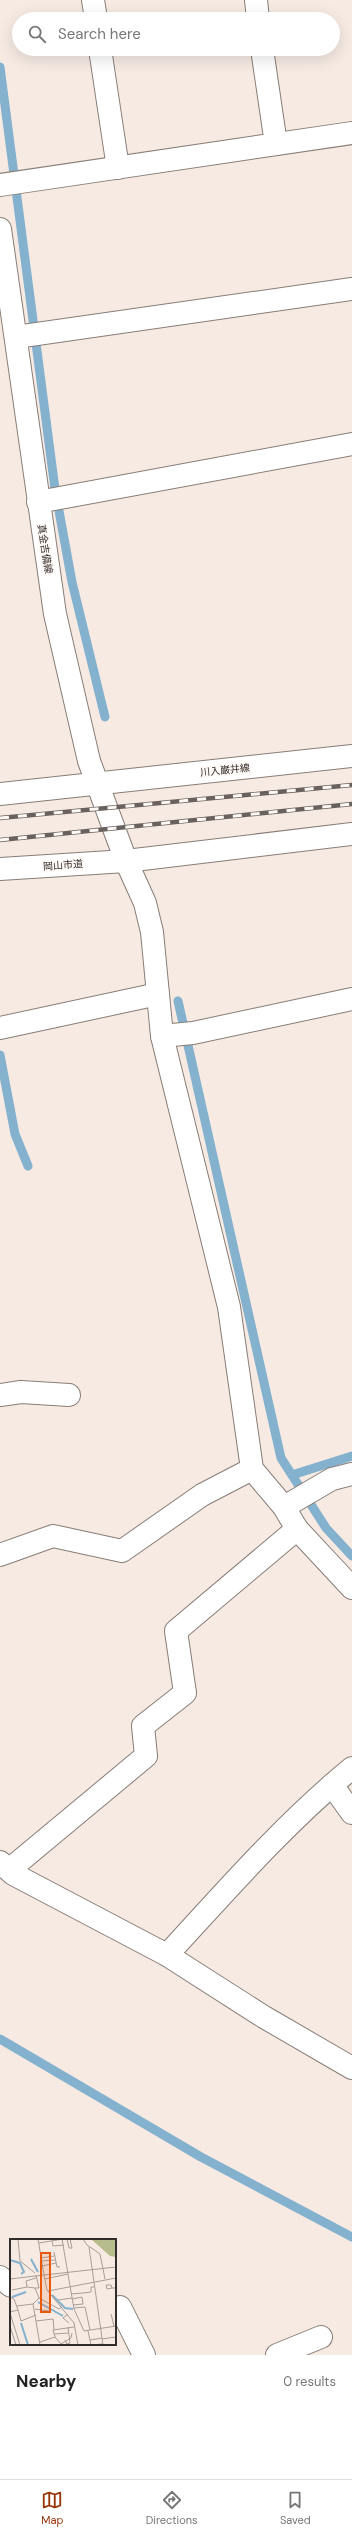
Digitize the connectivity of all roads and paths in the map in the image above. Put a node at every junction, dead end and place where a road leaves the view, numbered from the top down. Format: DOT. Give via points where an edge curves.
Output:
graph roads {
  1 [pos="93,0"];
  2 [pos="256,0"];
  3 [pos="95,12"];
  4 [pos="257,12"];
  5 [pos="101,56"];
  6 [pos="263,56"];
  7 [pos="352,133"];
  8 [pos="276,144"];
  9 [pos="118,168"];
  10 [pos="4,184"];
  11 [pos="0,229"];
  12 [pos="352,289"];
  13 [pos="5,296"];
  14 [pos="21,336"];
  15 [pos="352,444"];
  16 [pos="53,500"];
  17 [pos="352,756"];
  18 [pos="98,784"];
  19 [pos="0,794"];
  20 [pos="352,834"];
  21 [pos="126,861"];
  22 [pos="0,869"];
  23 [pos="158,994"];
  24 [pos="352,999"];
  25 [pos="0,1028"];
  26 [pos="176,1035"];
  27 [pos="0,1395"];
  28 [pos="69,1395"];
  29 [pos="252,1469"];
  30 [pos="342,1477"];
  31 [pos="284,1507"];
  32 [pos="296,1529"];
  33 [pos="0,1555"];
  34 [pos="352,1588"];
  35 [pos="352,1768"];
  36 [pos="332,1785"];
  37 [pos="352,1813"];
  38 [pos="5,1866"];
  39 [pos="167,1955"];
  40 [pos="352,2068"];
  41 [pos="0,2277"];
  42 [pos="10,2285"];
  43 [pos="116,2309"];
  44 [pos="321,2337"];
  45 [pos="144,2355"];
  46 [pos="277,2355"];
  1 -- 3 [label="street"];
  2 -- 4 [label="street"];
  5 -- 9 [label="street"];
  6 -- 8 [label="street"];
  7 -- 8 [label="street"];
  8 -- 9 [label="street"];
  9 -- 10 [label="street"];
  11 -- 13 [label="street, 真金吉備線"];
  12 -- 14 [label="street"];
  13 -- 14 [label="street, 真金吉備線"];
  14 -- 16 [label="street, 真金吉備線"];
  15 -- 16 [label="street"];
  16 -- 18 [label="street, 真金吉備線" via="55,614 89,761"];
  17 -- 18 [label="street, 川入巌井線"];
  18 -- 19 [label="street"];
  18 -- 21 [label="street, 真金吉備線"];
  20 -- 21 [label="street"];
  21 -- 22 [label="street, 岡山市道"];
  21 -- 23 [label="street, 真金吉備線" via="145,902 152,932"];
  23 -- 25 [label="street"];
  23 -- 26 [label="street, 真金吉備線"];
  24 -- 26 [label="street"];
  26 -- 29 [label="street, 真金吉備線" via="230,1307"];
  27 -- 28 [label="street" via="21,1392"];
  29 -- 31 [label="street"];
  29 -- 33 [label="street" via="202,1495 122,1551 53,1536"];
  30 -- 31 [label="street"];
  31 -- 32 [label="street"];
  32 -- 34 [label="street"];
  32 -- 38 [label="street" via="176,1631 185,1693 143,1726 146,1756"];
  35 -- 36 [label="street"];
  36 -- 37 [label="street"];
  36 -- 39 [label="street" via="250,1866"];
  38 -- 39 [label="street"];
  39 -- 40 [label="street" via="264,2017"];
  41 -- 42 [label="street"];
  43 -- 45 [label="street" via="120,2307"];
  44 -- 46 [label="street"];
}
